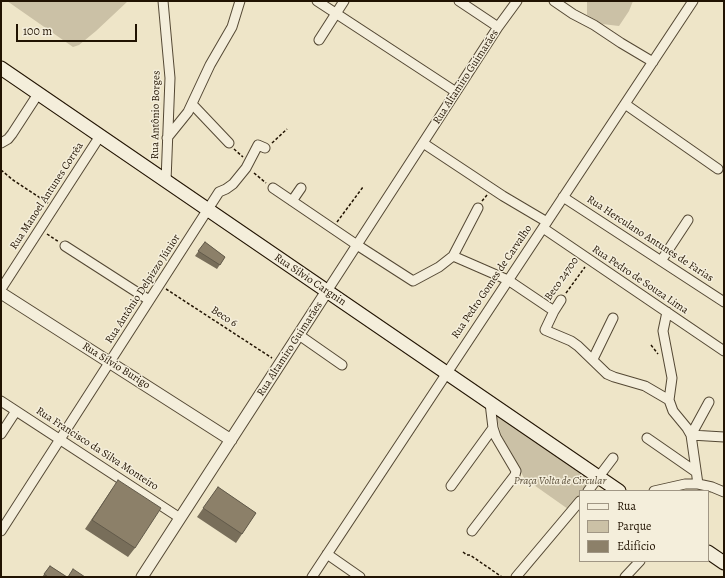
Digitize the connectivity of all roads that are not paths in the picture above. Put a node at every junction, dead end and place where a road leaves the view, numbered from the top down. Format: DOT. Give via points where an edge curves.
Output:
graph roads {
  1 [pos="163,1"];
  2 [pos="240,1"];
  3 [pos="317,1"];
  4 [pos="344,1"];
  5 [pos="459,1"];
  6 [pos="517,1"];
  7 [pos="554,1"];
  8 [pos="693,1"];
  9 [pos="336,13"];
  10 [pos="498,27"];
  11 [pos="319,40"];
  12 [pos="653,62"];
  13 [pos="1,68"];
  14 [pos="456,92"];
  15 [pos="38,94"];
  16 [pos="192,104"];
  17 [pos="625,104"];
  18 [pos="100,136"];
  19 [pos="167,138"];
  20 [pos="1,143"];
  21 [pos="228,143"];
  22 [pos="423,143"];
  23 [pos="262,147"];
  24 [pos="718,169"];
  25 [pos="166,181"];
  26 [pos="273,188"];
  27 [pos="301,188"];
  28 [pos="563,197"];
  29 [pos="292,201"];
  30 [pos="478,208"];
  31 [pos="208,210"];
  32 [pos="688,220"];
  33 [pos="545,225"];
  34 [pos="357,245"];
  35 [pos="65,246"];
  36 [pos="453,256"];
  37 [pos="661,261"];
  38 [pos="508,280"];
  39 [pos="1,290"];
  40 [pos="327,291"];
  41 [pos="1,293"];
  42 [pos="149,300"];
  43 [pos="561,300"];
  44 [pos="724,302"];
  45 [pos="554,311"];
  46 [pos="667,312"];
  47 [pos="613,318"];
  48 [pos="298,335"];
  49 [pos="724,351"];
  50 [pos="593,359"];
  51 [pos="110,362"];
  52 [pos="342,365"];
  53 [pos="447,373"];
  54 [pos="670,400"];
  55 [pos="1,401"];
  56 [pos="709,402"];
  57 [pos="490,403"];
  58 [pos="16,411"];
  59 [pos="493,428"];
  60 [pos="1,434"];
  61 [pos="691,435"];
  62 [pos="724,437"];
  63 [pos="647,438"];
  64 [pos="60,439"];
  65 [pos="231,440"];
  66 [pos="613,458"];
  67 [pos="696,472"];
  68 [pos="599,478"];
  69 [pos="698,484"];
  70 [pos="451,486"];
  71 [pos="589,490"];
  72 [pos="617,490"];
  73 [pos="659,490"];
  74 [pos="724,492"];
  75 [pos="579,502"];
  76 [pos="180,518"];
  77 [pos="1,531"];
  78 [pos="472,531"];
  79 [pos="709,553"];
  80 [pos="327,554"];
  81 [pos="639,562"];
  82 [pos="724,563"];
  83 [pos="142,577"];
  84 [pos="312,577"];
  85 [pos="360,577"];
  86 [pos="516,577"];
  87 [pos="625,577"];
  1 -- 19 [label="street, Rua Antônio Borges" via="170,78"];
  2 -- 16 [label="street" via="232,27 210,65"];
  3 -- 9 [label="street"];
  4 -- 9 [label="street"];
  5 -- 10 [label="street"];
  6 -- 10 [label="street, Rua Altamiro Guimarães"];
  7 -- 12 [label="street"];
  8 -- 12 [label="street, Rua Pedro Gomes de Carvalho"];
  9 -- 11 [label="street"];
  9 -- 14 [label="street"];
  10 -- 14 [label="street, Rua Altamiro Guimarães"];
  12 -- 17 [label="street, Rua Pedro Gomes de Carvalho"];
  13 -- 15 [label="main road, Rua Sílvio Cargnin"];
  14 -- 22 [label="street, Rua Altamiro Guimarães"];
  15 -- 18 [label="main road, Rua Sílvio Cargnin"];
  15 -- 20 [label="street" via="12,134"];
  16 -- 19 [label="street"];
  16 -- 21 [label="street"];
  17 -- 24 [label="street"];
  17 -- 28 [label="street, Rua Pedro Gomes de Carvalho"];
  18 -- 25 [label="main road, Rua Sílvio Cargnin"];
  18 -- 39 [label="street, Rua Manoel Antunes Corrêa"];
  19 -- 25 [label="street, Rua Antônio Borges"];
  22 -- 33 [label="street, Rua Pedro de Souza Lima"];
  22 -- 34 [label="street, Rua Altamiro Guimarães"];
  23 -- 31 [label="street, Rua Antônio Delpizzo Júnior" via="233,184 219,192"];
  25 -- 31 [label="main road, Rua Sílvio Cargnin"];
  26 -- 29 [label="street"];
  27 -- 29 [label="street"];
  28 -- 33 [label="street, Rua Pedro Gomes de Carvalho"];
  28 -- 37 [label="street, Rua Herculano Antunes de Farias"];
  29 -- 34 [label="street"];
  30 -- 36 [label="street"];
  31 -- 40 [label="main road, Rua Sílvio Cargnin"];
  31 -- 42 [label="street, Rua Antônio Delpizzo Júnior"];
  32 -- 37 [label="street"];
  33 -- 38 [label="street, Rua Pedro Gomes de Carvalho"];
  33 -- 46 [label="street, Rua Pedro de Souza Lima" via="590,260"];
  34 -- 36 [label="street" via="413,281"];
  34 -- 40 [label="street, Rua Altamiro Guimarães"];
  35 -- 42 [label="street"];
  36 -- 38 [label="street"];
  37 -- 44 [label="street, Rua Herculano Antunes de Farias"];
  38 -- 45 [label="street"];
  38 -- 53 [label="street, Rua Pedro Gomes de Carvalho"];
  40 -- 48 [label="street, Rua Altamiro Guimarães"];
  40 -- 53 [label="main road, Rua Sílvio Cargnin"];
  41 -- 51 [label="street, Rua Sílvio Burigo"];
  42 -- 51 [label="street, Rua Antônio Delpizzo Júnior"];
  43 -- 45 [label="street, Beco 24700"];
  45 -- 50 [label="street, Beco 24700" via="545,330 571,341"];
  46 -- 49 [label="street, Rua Pedro de Souza Lima"];
  46 -- 54 [label="street" via="663,331 672,378"];
  47 -- 50 [label="street"];
  48 -- 52 [label="street"];
  48 -- 65 [label="street, Rua Altamiro Guimarães"];
  50 -- 54 [label="street" via="607,374 645,386"];
  51 -- 64 [label="street, Rua Antônio Delpizzo Júnior"];
  51 -- 65 [label="street, Rua Sílvio Burigo"];
  53 -- 57 [label="main road, Rua Sílvio Cargnin"];
  53 -- 80 [label="street, Rua Pedro Gomes de Carvalho"];
  54 -- 61 [label="street" via="673,411"];
  55 -- 58 [label="street, Rua Francisco da Silva Monteiro"];
  56 -- 61 [label="street"];
  57 -- 59 [label="street"];
  57 -- 68 [label="main road, Rua Sílvio Cargnin"];
  58 -- 60 [label="street"];
  58 -- 64 [label="street, Rua Francisco da Silva Monteiro"];
  59 -- 70 [label="street"];
  59 -- 78 [label="street" via="516,471"];
  61 -- 62 [label="street"];
  61 -- 67 [label="street"];
  63 -- 67 [label="street"];
  64 -- 76 [label="street, Rua Francisco da Silva Monteiro"];
  64 -- 77 [label="street, Rua Antônio Delpizzo Júnior"];
  65 -- 76 [label="street, Rua Altamiro Guimarães"];
  66 -- 68 [label="street"];
  67 -- 69 [label="street"];
  68 -- 71 [label="street"];
  68 -- 72 [label="main road, Rua Sílvio Cargnin"];
  69 -- 73 [label="street"];
  69 -- 74 [label="street"];
  75 -- 86 [label="street"];
  76 -- 83 [label="street, Rua Altamiro Guimarães"];
  79 -- 82 [label="main road"];
  80 -- 84 [label="street, Rua Pedro Gomes de Carvalho"];
  80 -- 85 [label="street"];
  81 -- 87 [label="street"];
}
